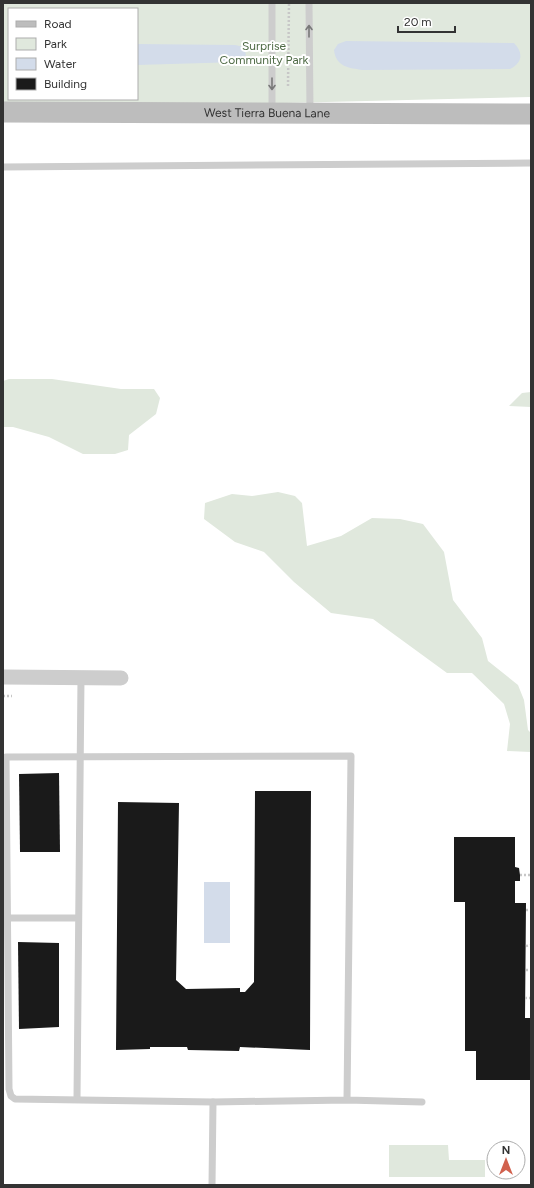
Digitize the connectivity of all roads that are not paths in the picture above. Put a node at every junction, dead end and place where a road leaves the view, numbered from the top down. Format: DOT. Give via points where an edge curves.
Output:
graph roads {
  1 [pos="272,3"];
  2 [pos="309,3"];
  3 [pos="272,111"];
  4 [pos="3,112"];
  5 [pos="310,112"];
  6 [pos="531,114"];
  7 [pos="531,163"];
  8 [pos="3,167"];
  9 [pos="3,676"];
  10 [pos="81,678"];
  11 [pos="121,678"];
  12 [pos="80,757"];
  13 [pos="5,918"];
  14 [pos="78,918"];
  15 [pos="77,1099"];
  16 [pos="348,1100"];
  17 [pos="213,1102"];
  18 [pos="422,1102"];
  19 [pos="212,1185"];
  1 -- 3 [label="lane, one-way"];
  5 -- 2 [label="lane, one-way"];
  3 -- 4 [label="street, West Tierra Buena Lane"];
  3 -- 5 [label="street, West Tierra Buena Lane"];
  5 -- 6 [label="street, West Tierra Buena Lane"];
  7 -- 8 [label="lane"];
  9 -- 10 [label="street"];
  10 -- 11 [label="street"];
  10 -- 12 [label="lane"];
  12 -- 13 [label="lane" via="6,757"];
  12 -- 14 [label="lane"];
  12 -- 16 [label="lane" via="351,756"];
  13 -- 14 [label="lane"];
  13 -- 15 [label="lane" via="11,1096 16,1099"];
  14 -- 15 [label="lane"];
  15 -- 17 [label="lane"];
  16 -- 17 [label="lane"];
  16 -- 18 [label="lane"];
  17 -- 19 [label="lane"];
}
